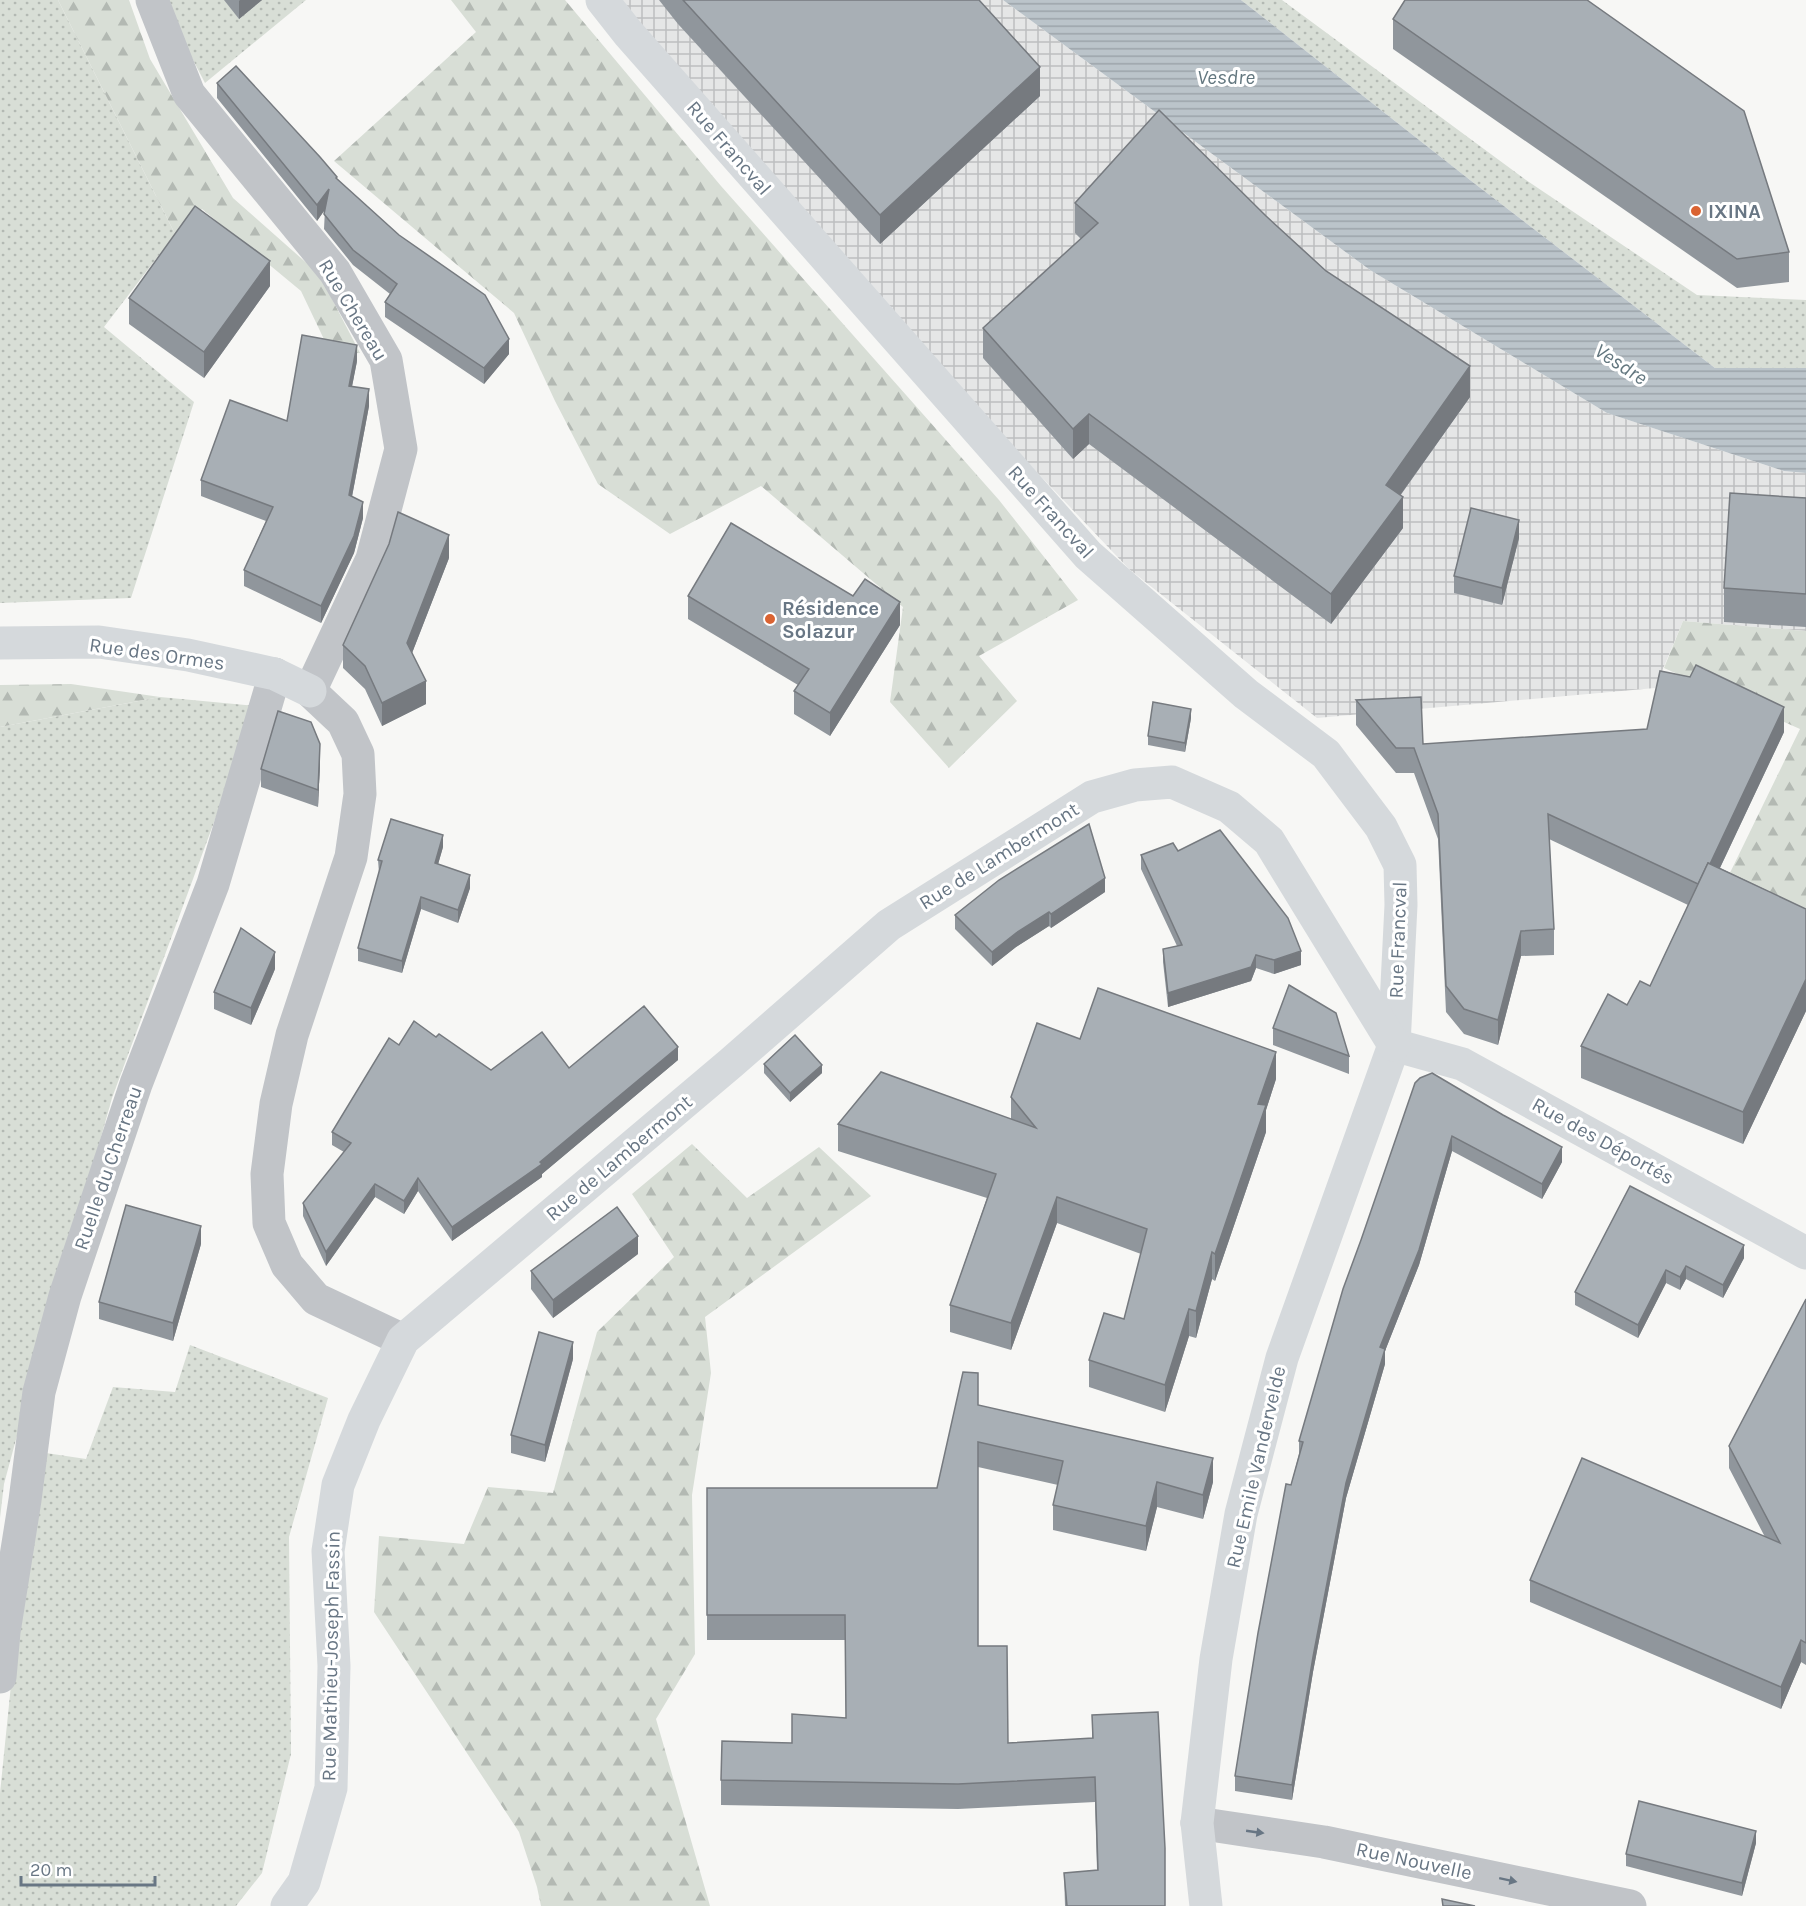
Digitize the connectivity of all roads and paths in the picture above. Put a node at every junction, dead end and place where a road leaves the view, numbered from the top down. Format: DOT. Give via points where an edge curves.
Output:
graph roads {
  1 [pos="152,0"];
  2 [pos="602,0"];
  3 [pos="0,643"];
  4 [pos="275,674"];
  5 [pos="310,691"];
  6 [pos="1394,1045"];
  7 [pos="1806,1252"];
  8 [pos="403,1340"];
  9 [pos="0,1677"];
  10 [pos="1197,1823"];
  11 [pos="287,1906"];
  12 [pos="1206,1906"];
  13 [pos="1630,1906"];
  1 -- 5 [label="street, Rue Chereau" via="189,94 334,272 386,360 401,449 372,558"];
  2 -- 6 [label="street, Rue Francval" via="1088,555 1246,694 1326,754 1381,827 1400,865"];
  3 -- 4 [label="street, Rue des Ormes" via="99,642 188,655"];
  4 -- 5 [label="street, Rue des Ormes"];
  4 -- 9 [label="street, Ruelle du Cherreau" via="213,884 136,1084 59,1317 39,1392"];
  5 -- 8 [label="street" via="343,722 348,732 358,754 360,794 351,857 292,1035 276,1104 267,1174 269,1223 287,1265 316,1299"];
  6 -- 7 [label="street, Rue des Déportés" via="1462,1064"];
  6 -- 8 [label="street, Rue de Lambermont" via="1269,841 1230,807 1172,782 1135,785 1092,797 889,925"];
  6 -- 10 [label="street, Rue Emile Vandervelde" via="1282,1358 1241,1514 1216,1659"];
  8 -- 11 [label="street, Rue Mathieu-Joseph Fassin" via="338,1485 328,1551 334,1666 331,1788 304,1882"];
  10 -- 12 [label="street, Rue Emile Vandervelde"];
  10 -- 13 [label="street, Rue Nouvelle, one-way" via="1324,1842"];
}
